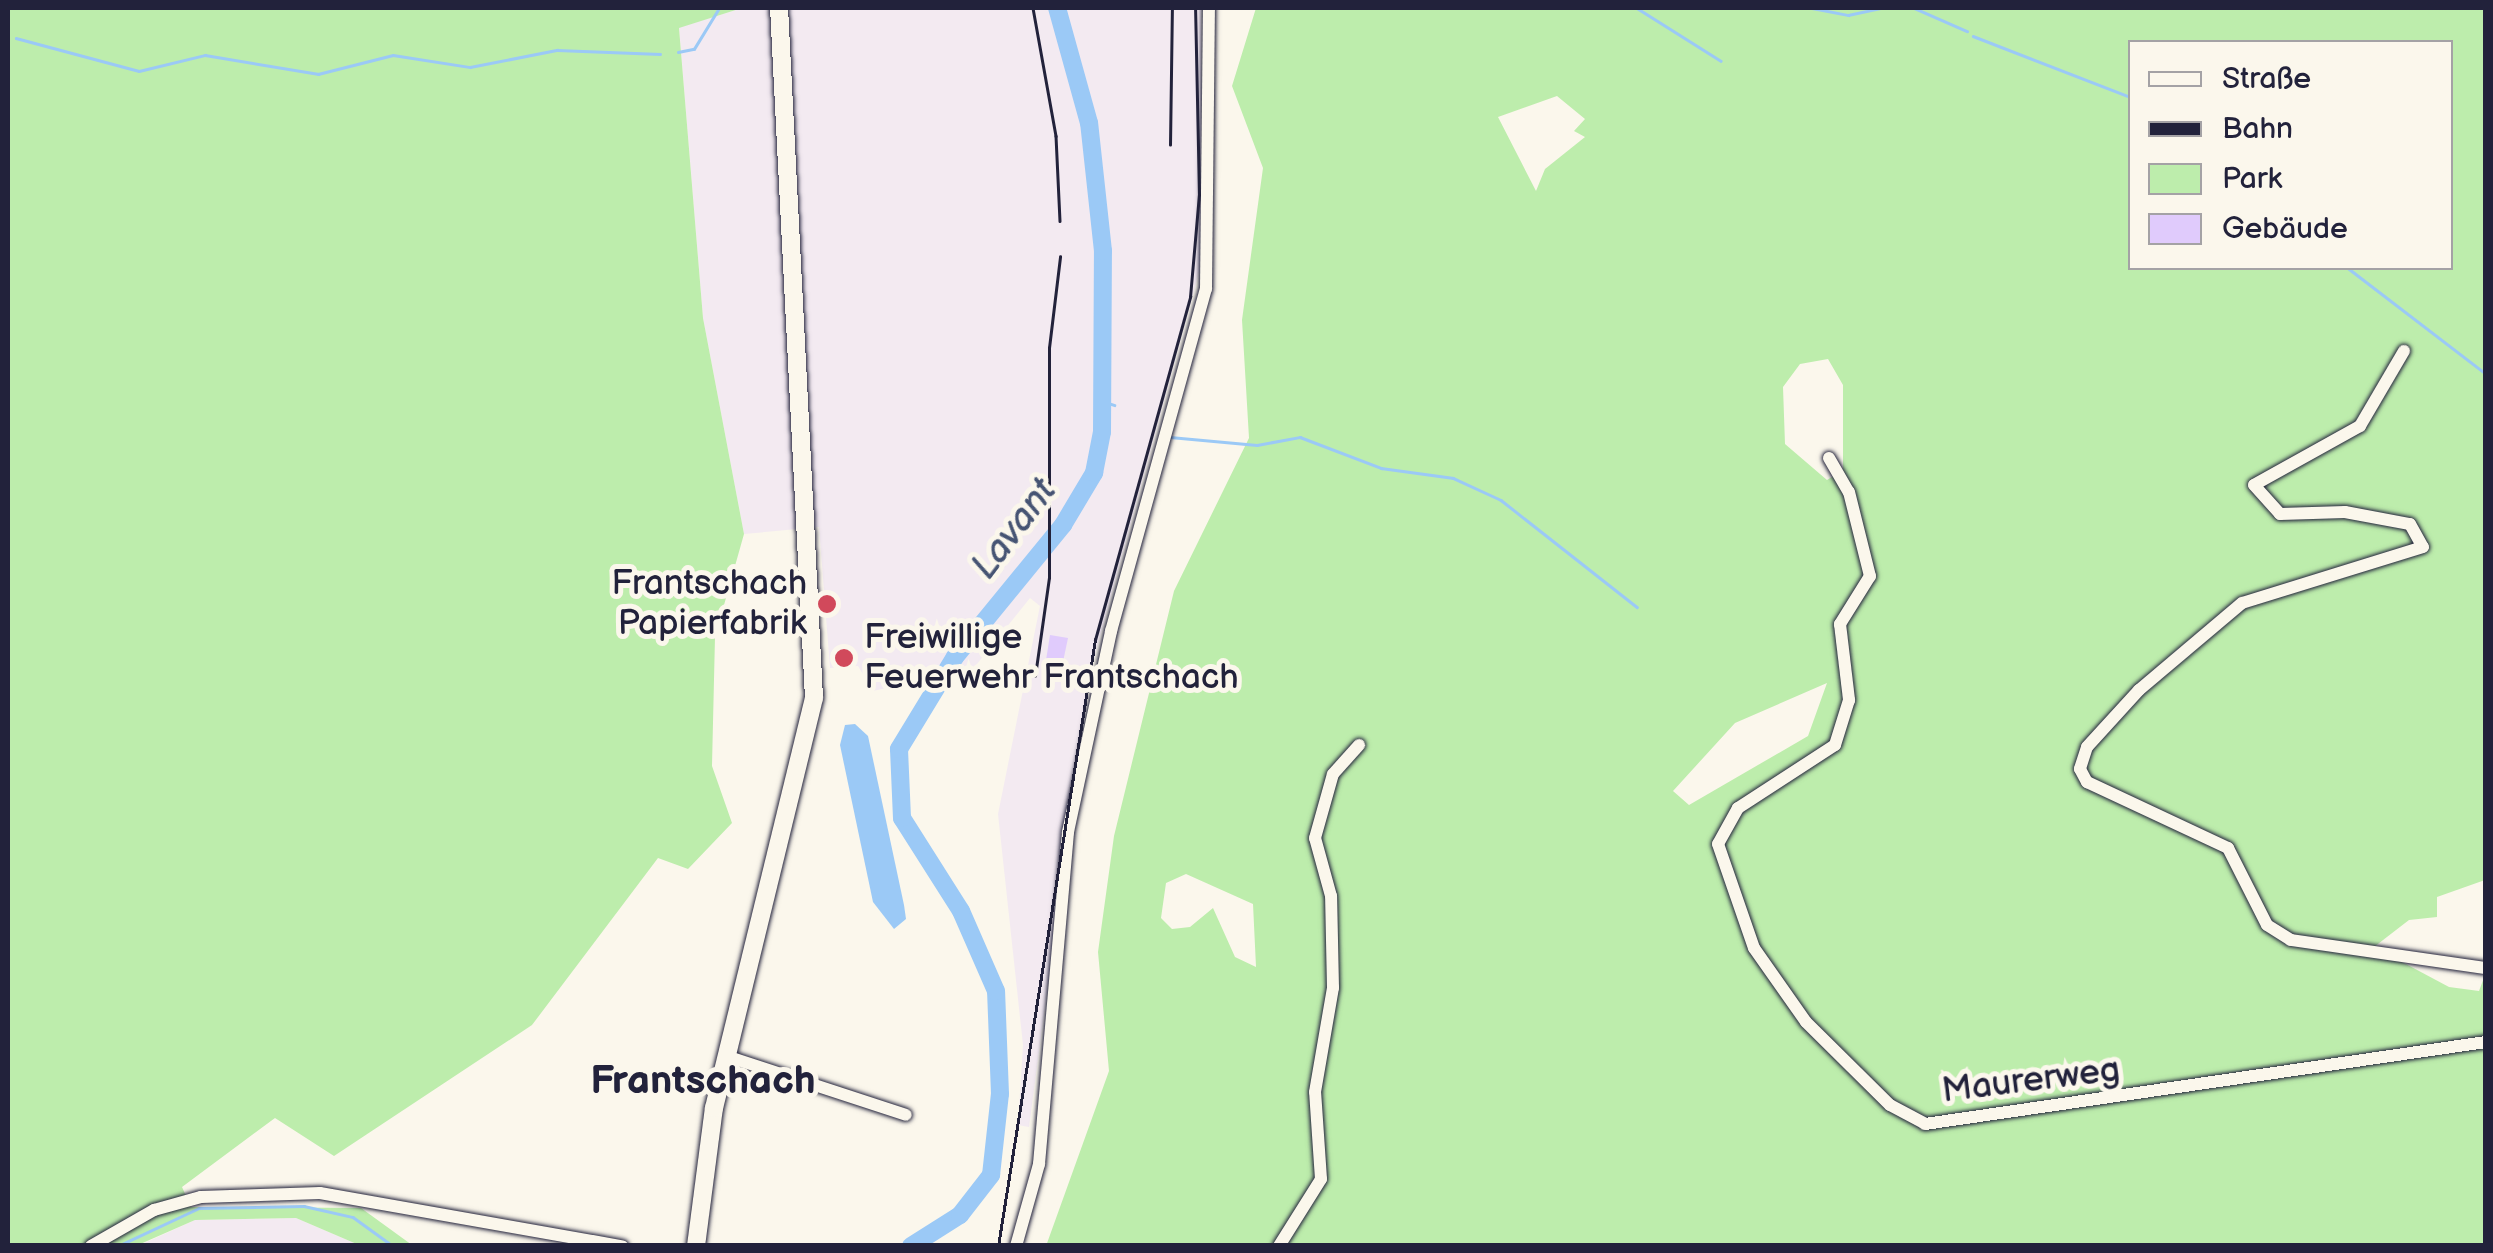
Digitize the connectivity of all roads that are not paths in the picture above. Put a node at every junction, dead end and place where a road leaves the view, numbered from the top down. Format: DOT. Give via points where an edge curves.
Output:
graph roads {
  1 [pos="779,8"];
  2 [pos="1208,8"];
  3 [pos="2404,351"];
  4 [pos="1829,458"];
  5 [pos="1359,745"];
  6 [pos="2486,968"];
  7 [pos="2486,1042"];
  8 [pos="726,1056"];
  9 [pos="906,1115"];
  10 [pos="91,1246"];
  11 [pos="622,1246"];
  12 [pos="696,1246"];
  13 [pos="1016,1246"];
  14 [pos="1279,1246"];
  1 -- 8 [label="main road" via="816,664 802,770"];
  2 -- 13 [label="street" via="1206,289 1075,799 1048,988 1039,1164"];
  3 -- 6 [label="street" via="2360,426 2254,485 2280,514 2345,512 2410,524 2423,547 2242,603 2139,690 2087,747 2080,769 2088,782 2228,848 2267,924 2291,940"];
  4 -- 7 [label="street, Maurerweg" via="1850,492 1870,576 1840,624 1849,700 1836,745 1738,808 1718,844 1754,948 1806,1022 1890,1105 1924,1124"];
  5 -- 14 [label="street" via="1332,774 1315,838 1330,896 1333,988 1314,1092 1322,1179"];
  8 -- 9 [label="street"];
  8 -- 12 [label="main road"];
  10 -- 11 [label="street" via="154,1210 202,1196 320,1192"];
}
